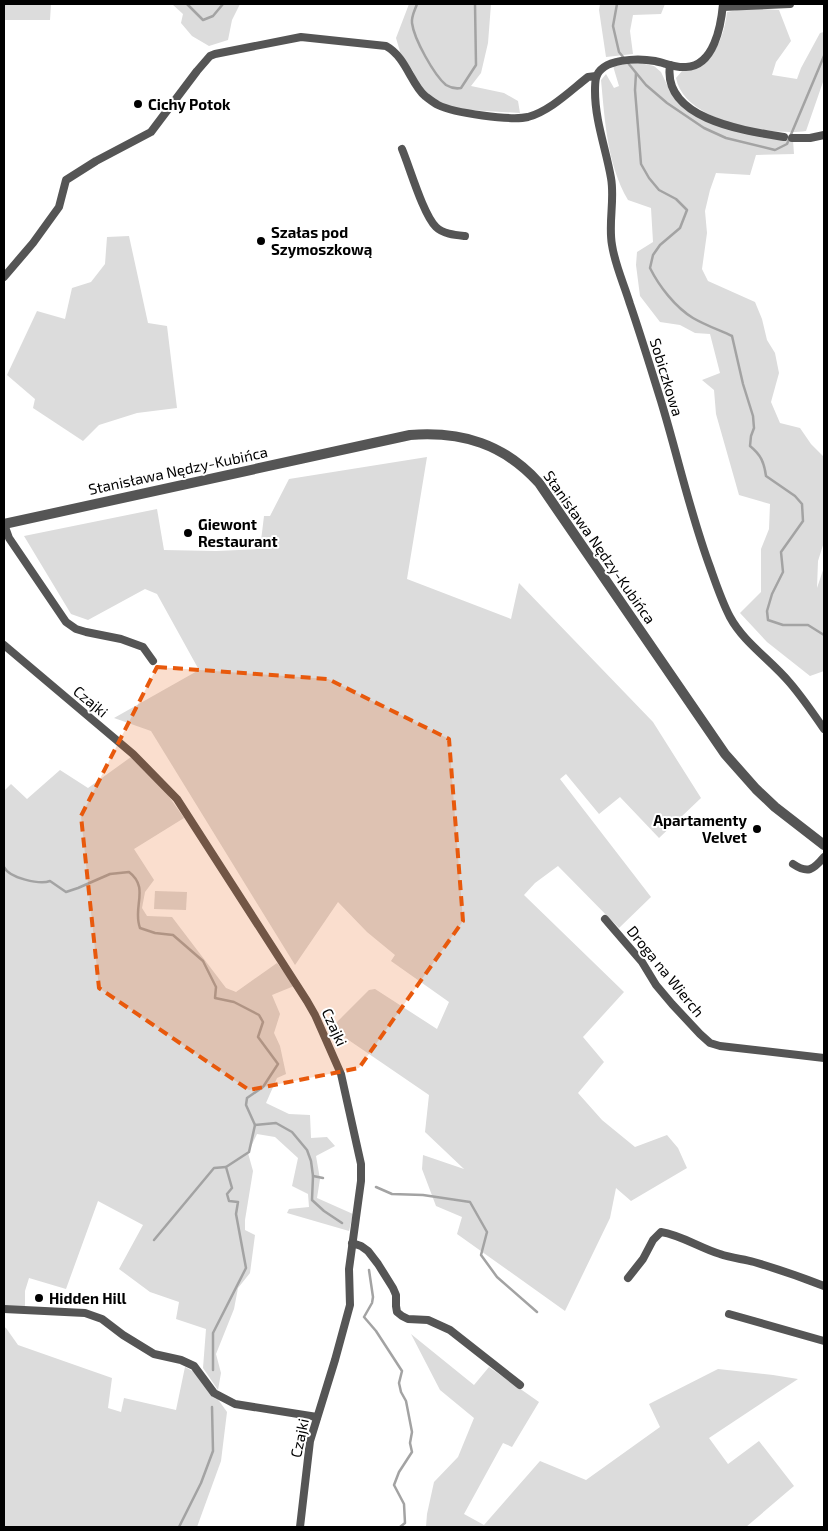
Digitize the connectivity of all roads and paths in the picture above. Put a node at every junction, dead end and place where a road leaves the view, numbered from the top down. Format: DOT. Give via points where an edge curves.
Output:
graph roads {
  1 [pos="790,4"];
  2 [pos="723,5"];
  3 [pos="670,65"];
  4 [pos="596,76"];
  5 [pos="824,135"];
  6 [pos="402,149"];
  7 [pos="465,236"];
  8 [pos="4,277"];
  9 [pos="4,524"];
  10 [pos="4,645"];
  11 [pos="153,661"];
  12 [pos="824,729"];
  13 [pos="824,845"];
  14 [pos="824,857"];
  15 [pos="793,864"];
  16 [pos="606,919"];
  17 [pos="824,1058"];
  18 [pos="352,1244"];
  19 [pos="628,1278"];
  20 [pos="824,1286"];
  21 [pos="4,1309"];
  22 [pos="729,1314"];
  23 [pos="824,1340"];
  24 [pos="520,1385"];
  25 [pos="317,1416"];
  26 [pos="300,1527"];
  1 -- 2 [label="street"];
  2 -- 3 [label="street" via="718,33 704,59 689,67"];
  3 -- 4 [label="street" via="640,60 618,62 606,65"];
  3 -- 5 [label="street" via="673,88 681,99 698,113 721,124 788,138"];
  4 -- 8 [label="street" via="588,77 548,108 529,117 504,117 455,111 438,105 422,93 408,68 392,48 386,46 301,37 215,54 197,71 152,132 66,180 59,207"];
  4 -- 12 [label="street, Sobiczkowa" via="596,117 611,179 611,243 702,546 730,617 790,683"];
  6 -- 7 [label="street" via="428,217 436,228"];
  9 -- 11 [label="street" via="9,538 66,622 76,629 143,647"];
  9 -- 13 [label="street, Stanisława Nędzy-Kubińca" via="410,435 459,436 487,444 517,462 539,482 726,754 775,807"];
  10 -- 18 [label="street, Czajki" via="133,754 178,799 307,1001 341,1074 361,1164"];
  14 -- 15 [label="street" via="814,869 806,870"];
  16 -- 17 [label="street, Droga na Wierch" via="642,962 656,985 710,1043"];
  18 -- 24 [label="street" via="368,1251 378,1264 393,1288 396,1306 402,1316 428,1320 450,1330"];
  18 -- 25 [label="street, Czajki" via="350,1305"];
  19 -- 20 [label="street" via="653,1240 661,1232 668,1232 722,1255"];
  21 -- 25 [label="street" via="85,1313 102,1319 154,1354 194,1366 222,1399 235,1404"];
  22 -- 23 [label="street"];
  25 -- 26 [label="street, Czajki" via="310,1441"];
}
